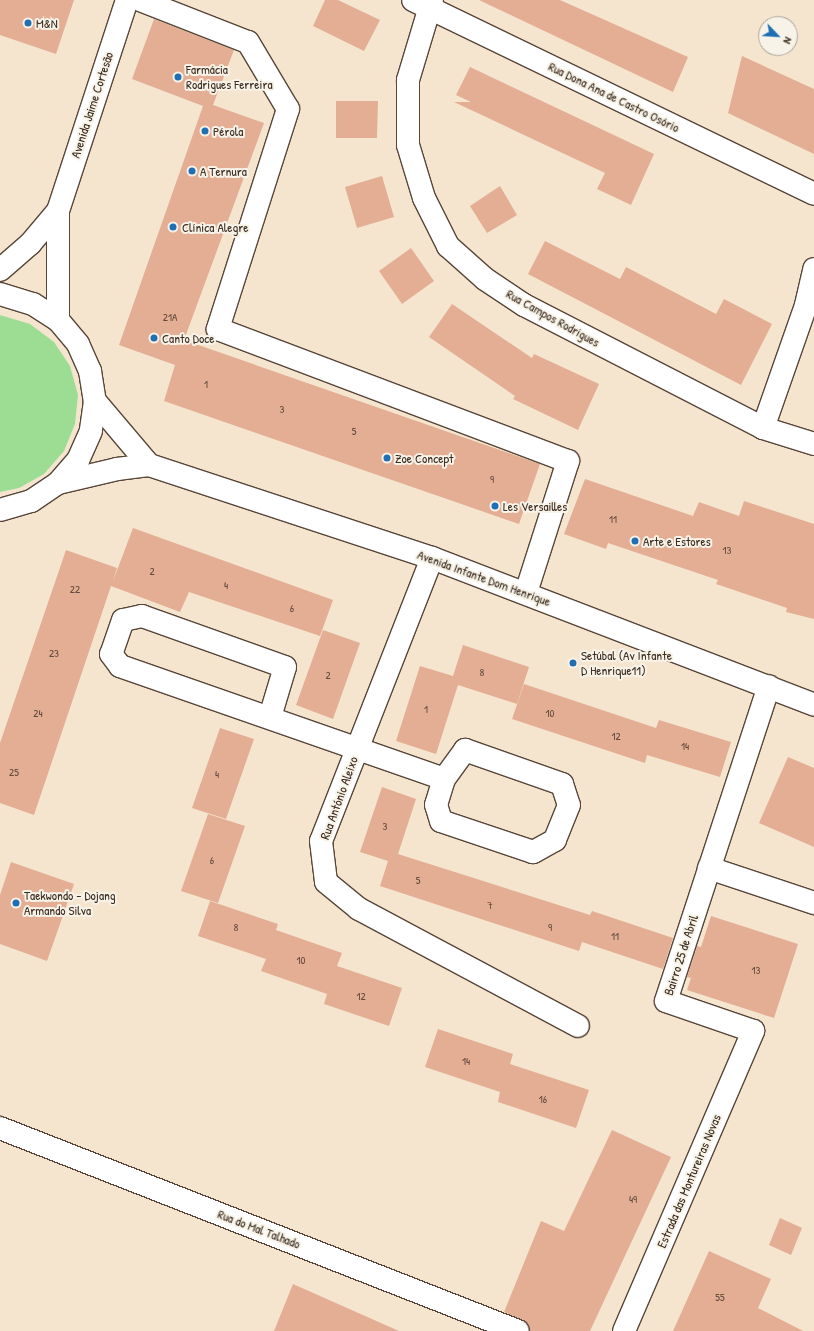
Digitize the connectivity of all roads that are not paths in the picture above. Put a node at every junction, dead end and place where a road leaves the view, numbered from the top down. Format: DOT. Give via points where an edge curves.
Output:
graph roads {
  1 [pos="127,0"];
  2 [pos="140,0"];
  3 [pos="425,3"];
  4 [pos="814,194"];
  5 [pos="58,211"];
  6 [pos="814,269"];
  7 [pos="0,270"];
  8 [pos="0,294"];
  9 [pos="810,306"];
  10 [pos="58,320"];
  11 [pos="95,401"];
  12 [pos="763,428"];
  13 [pos="814,444"];
  14 [pos="149,465"];
  15 [pos="58,483"];
  16 [pos="0,510"];
  17 [pos="432,558"];
  18 [pos="526,594"];
  19 [pos="769,686"];
  20 [pos="814,705"];
  21 [pos="270,717"];
  22 [pos="358,748"];
  23 [pos="444,779"];
  24 [pos="709,868"];
  25 [pos="814,903"];
  26 [pos="578,1026"];
  27 [pos="753,1031"];
  28 [pos="0,1128"];
  29 [pos="518,1331"];
  30 [pos="624,1331"];
  1 -- 5 [label="street, Avenida Jaime Cortesão"];
  2 -- 18 [label="street" via="248,42 288,109 218,329 568,461"];
  3 -- 4 [label="street, Rua Dona Ana de Castro Osório"];
  3 -- 12 [label="street, Rua Campos Rodrigues" via="408,80 408,145 424,198 448,246 485,279 524,305"];
  5 -- 7 [label="street, Avenida Jaime Cortesão" via="30,244"];
  5 -- 10 [label="street, Avenida Jaime Cortesão"];
  6 -- 9 [label="street"];
  8 -- 10 [label="street" via="33,304"];
  9 -- 12 [label="street"];
  10 -- 11 [label="street" via="78,344 90,371"];
  11 -- 14 [label="street"];
  11 -- 15 [label="street" via="88,438 78,460"];
  12 -- 13 [label="street, Rua Campos Rodrigues"];
  14 -- 15 [label="street, Avenida Infante Dom Henrique" via="116,469"];
  14 -- 17 [label="street, Avenida Infante Dom Henrique"];
  15 -- 16 [label="street" via="31,501"];
  17 -- 18 [label="street, Avenida Infante Dom Henrique"];
  17 -- 22 [label="street, Rua António Aleixo"];
  18 -- 19 [label="street, Avenida Infante Dom Henrique"];
  19 -- 20 [label="street, Avenida Infante Dom Henrique"];
  19 -- 24 [label="street, Bairro 25 de Abril"];
  21 -- 21 [label="street" via="285,666 142,616 122,620 111,654 120,666"];
  21 -- 22 [label="street"];
  22 -- 23 [label="street"];
  22 -- 26 [label="street, Rua António Aleixo" via="321,841 326,882 359,909"];
  23 -- 23 [label="street" via="436,805 441,820 533,852 555,840 569,805 562,784 465,750"];
  24 -- 25 [label="street"];
  24 -- 27 [label="street, Bairro 25 de Abril" via="666,1001"];
  27 -- 30 [label="street, Estrada das Montureiras Novas"];
  28 -- 29 [label="street, Rua do Mal Talhado"];
}
